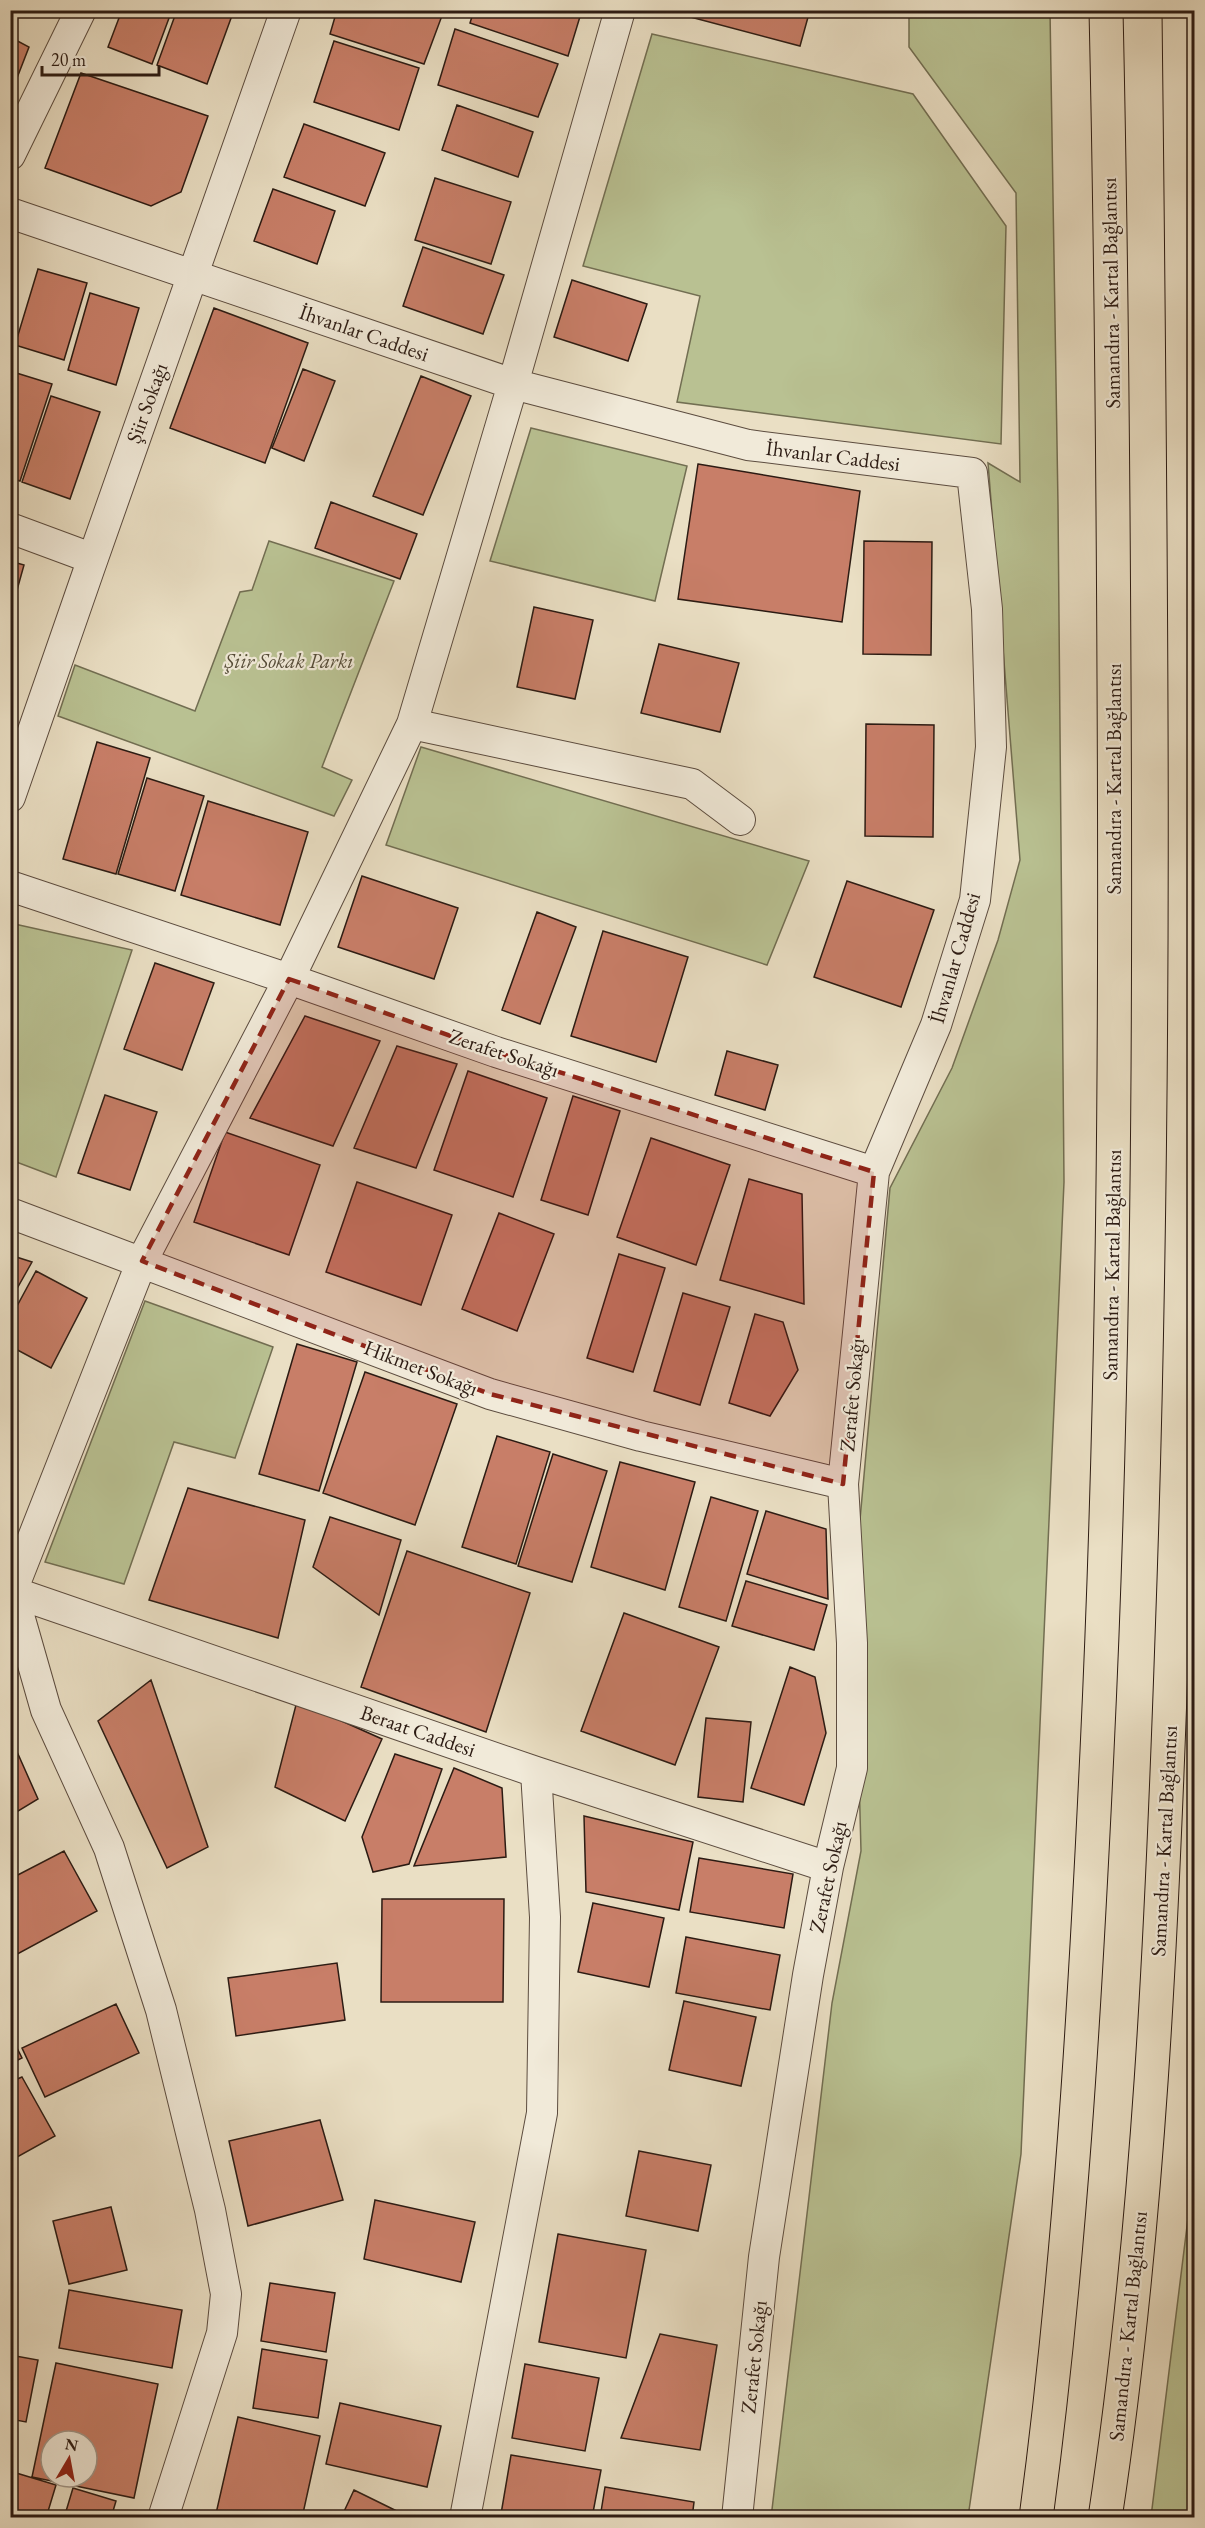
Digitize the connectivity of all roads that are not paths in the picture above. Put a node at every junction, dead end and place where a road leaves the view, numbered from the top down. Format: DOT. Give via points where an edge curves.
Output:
graph roads {
  1 [pos="81,10"];
  2 [pos="286,10"];
  3 [pos="620,10"];
  4 [pos="1106,10"];
  5 [pos="1179,10"];
  6 [pos="10,155"];
  7 [pos="10,213"];
  8 [pos="194,275"];
  9 [pos="513,384"];
  10 [pos="10,528"];
  11 [pos="91,558"];
  12 [pos="412,724"];
  13 [pos="10,797"];
  14 [pos="740,820"];
  15 [pos="10,886"];
  16 [pos="289,979"];
  17 [pos="874,1172"];
  18 [pos="10,1213"];
  19 [pos="142,1261"];
  20 [pos="843,1484"];
  21 [pos="11,1591"];
  22 [pos="536,1772"];
  23 [pos="828,1867"];
  24 [pos="163,2517"];
  25 [pos="465,2517"];
  26 [pos="737,2517"];
  27 [pos="1036,2517"];
  28 [pos="1105,2517"];
  1 -- 6 [label="street"];
  2 -- 8 [label="street, Şiir Sokağı"];
  3 -- 9 [label="street"];
  4 -- 27 [label="highway, Samandıra - Kartal Bağlantısı" via="1115,872 1114,1191 1106,1576 1090,1903 1069,2205"];
  5 -- 28 [label="highway, Samandıra - Kartal Bağlantısı" via="1186,836 1180,1434 1161,1924 1140,2225"];
  7 -- 8 [label="street, İhvanlar Caddesi"];
  8 -- 9 [label="street, İhvanlar Caddesi"];
  8 -- 11 [label="street, Şiir Sokağı"];
  9 -- 12 [label="street"];
  9 -- 17 [label="street, İhvanlar Caddesi" via="748,445 972,473 987,609 991,747 975,900 936,1025"];
  10 -- 11 [label="street"];
  11 -- 13 [label="street, Şiir Sokağı"];
  12 -- 14 [label="street" via="692,784"];
  12 -- 16 [label="street"];
  15 -- 16 [label="street, Zerafet Sokağı"];
  16 -- 17 [label="street, Zerafet Sokağı" via="496,1052"];
  16 -- 19 [label="street"];
  17 -- 20 [label="street, Zerafet Sokağı"];
  18 -- 19 [label="street, Hikmet Sokağı"];
  19 -- 20 [label="street, Hikmet Sokağı" via="490,1394 641,1436"];
  19 -- 21 [label="street"];
  20 -- 23 [label="street, Zerafet Sokağı" via="852,1643 852,1768"];
  21 -- 22 [label="street, Beraat Caddesi"];
  21 -- 24 [label="street" via="46,1710 109,1848 161,2010 210,2210 226,2294 222,2332"];
  22 -- 23 [label="street, Beraat Caddesi"];
  22 -- 25 [label="street" via="545,1917 542,2113"];
  23 -- 26 [label="street, Zerafet Sokağı" via="807,1975 764,2257"];
}
